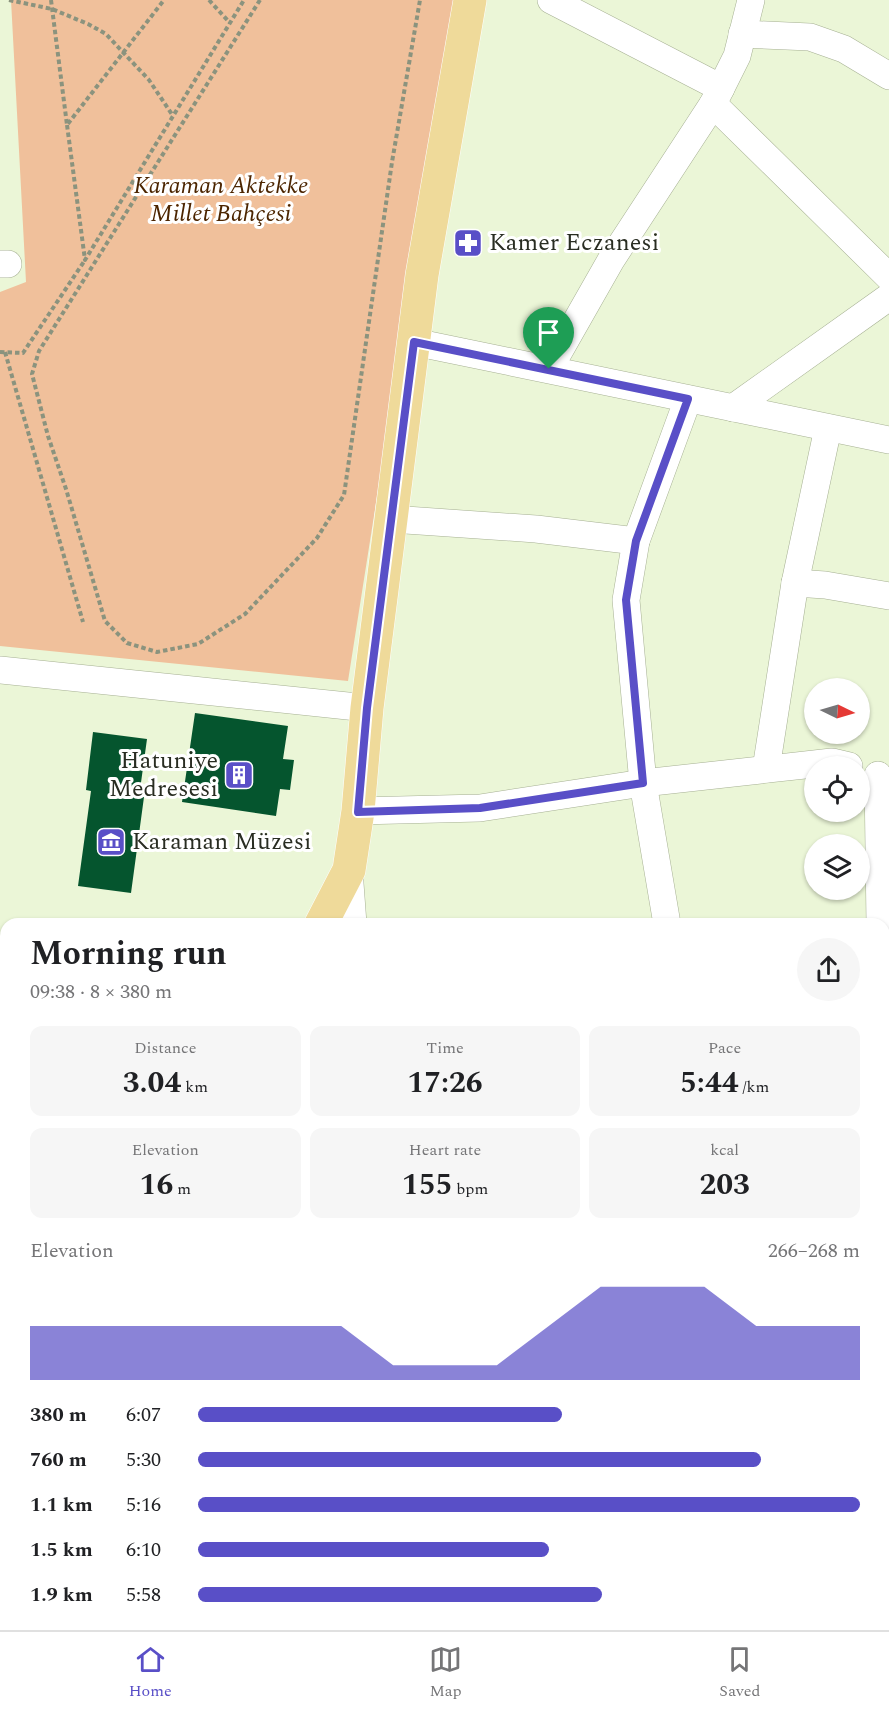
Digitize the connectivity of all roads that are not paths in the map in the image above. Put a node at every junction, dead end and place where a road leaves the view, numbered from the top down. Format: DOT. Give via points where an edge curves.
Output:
graph roads {
  1 [pos="470,0"];
  2 [pos="551,0"];
  3 [pos="751,0"];
  4 [pos="742,34"];
  5 [pos="889,76"];
  6 [pos="717,96"];
  7 [pos="889,277"];
  8 [pos="889,297"];
  9 [pos="414,342"];
  10 [pos="549,369"];
  11 [pos="688,399"];
  12 [pos="733,408"];
  13 [pos="828,428"];
  14 [pos="889,440"];
  15 [pos="391,519"];
  16 [pos="636,541"];
  17 [pos="795,583"];
  18 [pos="889,596"];
  19 [pos="0,670"];
  20 [pos="367,708"];
  21 [pos="804,765"];
  22 [pos="766,769"];
  23 [pos="876,773"];
  24 [pos="643,783"];
  25 [pos="358,812"];
  26 [pos="349,870"];
  27 [pos="324,918"];
  28 [pos="353,918"];
  29 [pos="666,918"];
  30 [pos="880,918"];
  1 -- 9 [label="main road"];
  2 -- 6 [label="street"];
  3 -- 4 [label="street"];
  4 -- 5 [label="street" via="810,37 844,49"];
  4 -- 6 [label="street" via="737,56"];
  6 -- 7 [label="street"];
  6 -- 10 [label="street" via="611,260"];
  8 -- 12 [label="street"];
  9 -- 10 [label="street"];
  9 -- 15 [label="main road"];
  10 -- 11 [label="street"];
  11 -- 12 [label="street"];
  11 -- 16 [label="street"];
  12 -- 13 [label="street"];
  13 -- 14 [label="street"];
  13 -- 17 [label="street"];
  15 -- 16 [label="street" via="536,529"];
  15 -- 20 [label="main road"];
  16 -- 24 [label="street" via="626,600"];
  17 -- 18 [label="street"];
  17 -- 22 [label="street"];
  19 -- 20 [label="street"];
  20 -- 25 [label="main road"];
  21 -- 22 [label="street"];
  22 -- 24 [label="street"];
  23 -- 30 [label="street"];
  24 -- 25 [label="street" via="480,808"];
  24 -- 29 [label="street"];
  25 -- 26 [label="main road"];
  26 -- 27 [label="main road"];
  26 -- 28 [label="street"];
}
